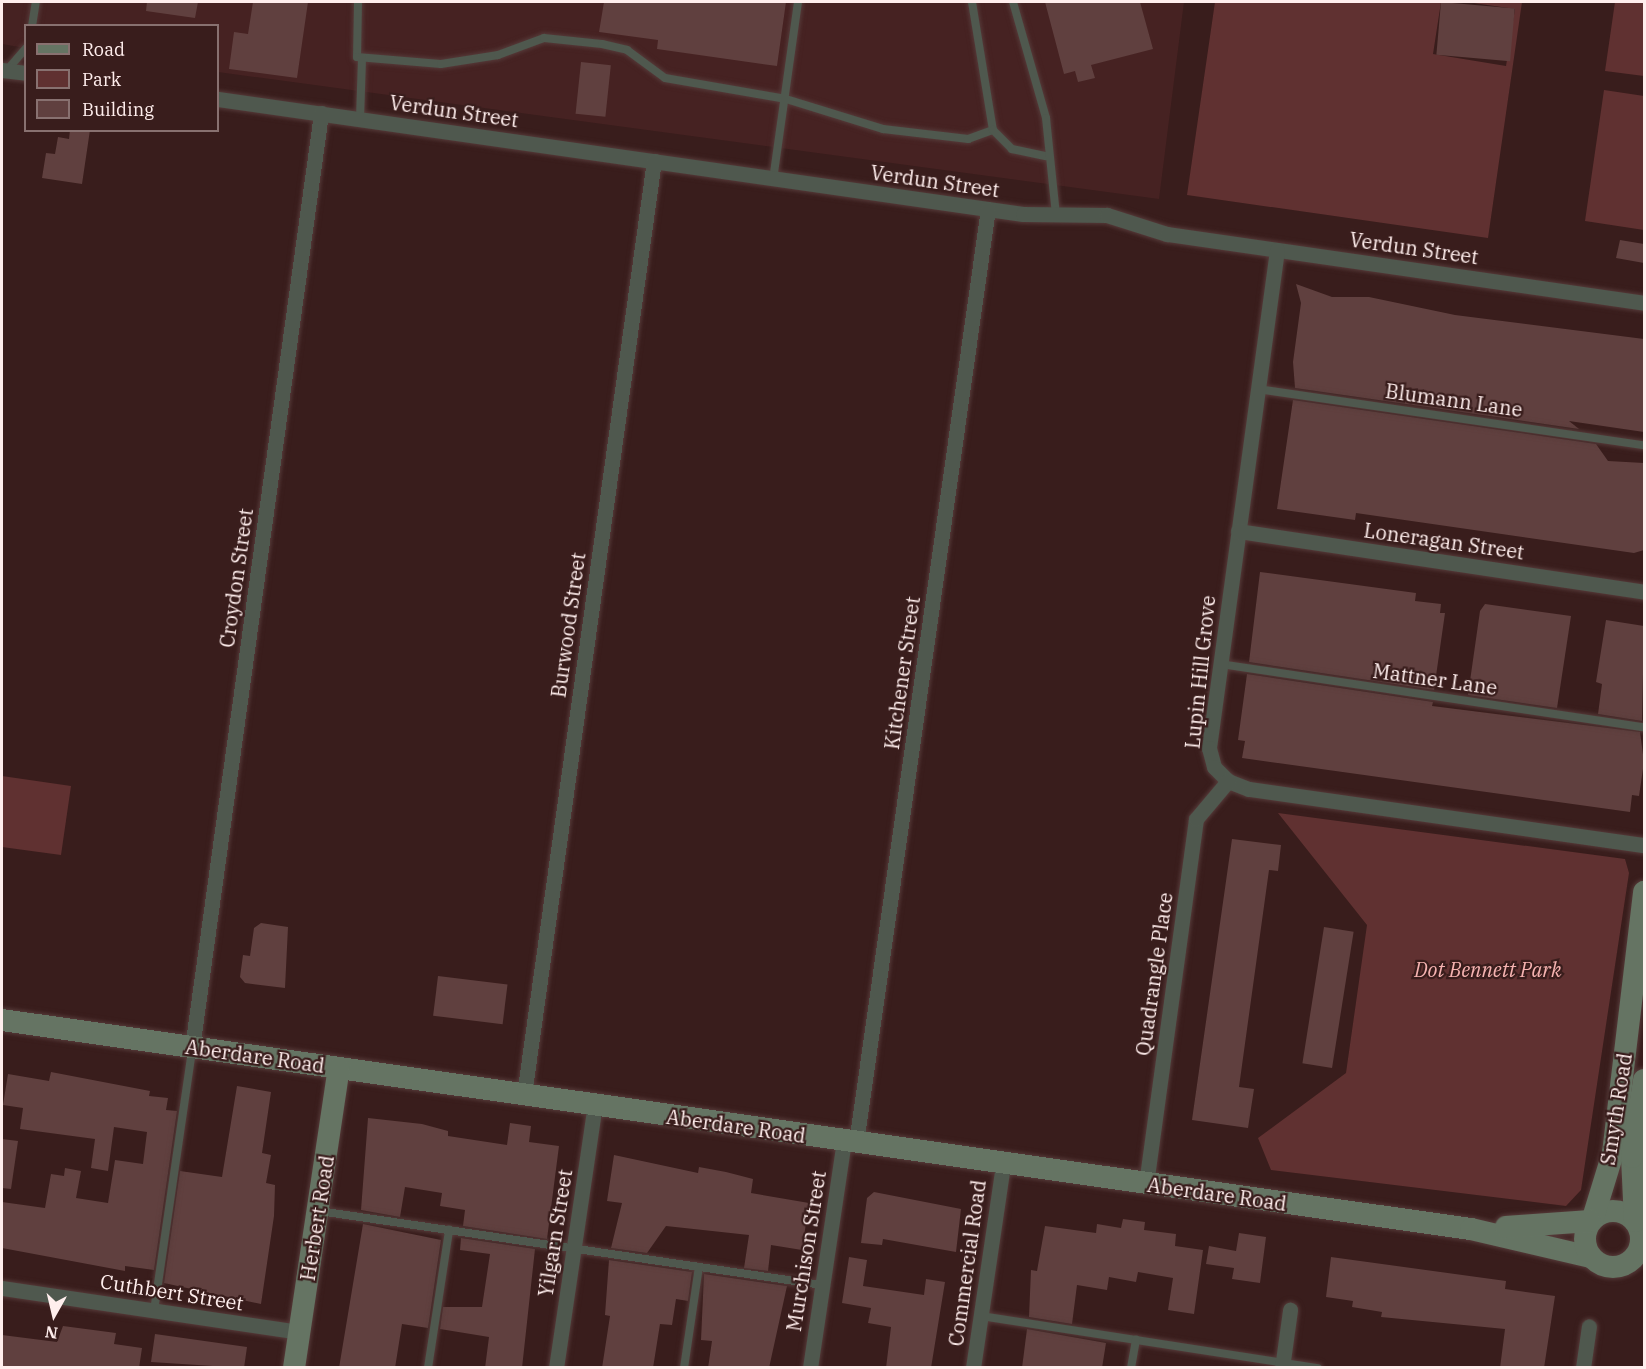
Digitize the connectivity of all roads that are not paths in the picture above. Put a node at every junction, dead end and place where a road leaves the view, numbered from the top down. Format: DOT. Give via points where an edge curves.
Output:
graph roads {
  1 [pos="36,2"];
  2 [pos="358,2"];
  3 [pos="798,2"];
  4 [pos="972,2"];
  5 [pos="1013,2"];
  6 [pos="32,24"];
  7 [pos="24,50"];
  8 [pos="362,58"];
  9 [pos="4,70"];
  10 [pos="24,73"];
  11 [pos="219,99"];
  12 [pos="786,99"];
  13 [pos="321,113"];
  14 [pos="360,119"];
  15 [pos="993,130"];
  16 [pos="1046,156"];
  17 [pos="654,161"];
  18 [pos="773,180"];
  19 [pos="988,209"];
  20 [pos="1056,215"];
  21 [pos="1277,250"];
  22 [pos="1644,303"];
  23 [pos="1258,388"];
  24 [pos="1644,445"];
  25 [pos="1238,531"];
  26 [pos="1644,592"];
  27 [pos="1220,664"];
  28 [pos="1644,727"];
  29 [pos="1228,781"];
  30 [pos="1644,844"];
  31 [pos="1644,892"];
  32 [pos="2,1020"];
  33 [pos="192,1048"];
  34 [pos="339,1068"];
  35 [pos="1644,1080"];
  36 [pos="524,1095"];
  37 [pos="595,1105"];
  38 [pos="850,1142"];
  39 [pos="1003,1164"];
  40 [pos="1146,1184"];
  41 [pos="318,1211"];
  42 [pos="1592,1220"];
  43 [pos="1640,1226"];
  44 [pos="1471,1229"];
  45 [pos="449,1230"];
  46 [pos="574,1248"];
  47 [pos="1590,1257"];
  48 [pos="1637,1262"];
  49 [pos="699,1267"];
  50 [pos="822,1285"];
  51 [pos="2,1288"];
  52 [pos="1290,1310"];
  53 [pos="154,1311"];
  54 [pos="981,1316"];
  55 [pos="1589,1326"];
  56 [pos="300,1332"];
  57 [pos="1136,1339"];
  58 [pos="1282,1365"];
  59 [pos="294,1368"];
  60 [pos="428,1368"];
  61 [pos="556,1368"];
  62 [pos="684,1368"];
  63 [pos="810,1368"];
  64 [pos="973,1368"];
  65 [pos="1131,1368"];
  66 [pos="1318,1368"];
  67 [pos="1583,1368"];
  1 -- 6 [label="lane"];
  2 -- 8 [label="lane"];
  3 -- 12 [label="lane"];
  4 -- 15 [label="lane"];
  5 -- 16 [label="lane" via="1046,118"];
  7 -- 9 [label="lane"];
  8 -- 12 [label="lane" via="441,64 498,55 544,38 589,42 627,50 665,78"];
  8 -- 14 [label="lane"];
  9 -- 10 [label="street"];
  11 -- 13 [label="street, Verdun Street"];
  12 -- 15 [label="lane" via="932,138 968,139"];
  12 -- 18 [label="lane"];
  13 -- 14 [label="street, Verdun Street"];
  13 -- 33 [label="street, Croydon Street"];
  14 -- 17 [label="street, Verdun Street"];
  15 -- 16 [label="lane" via="1012,149"];
  16 -- 20 [label="lane"];
  17 -- 18 [label="street, Verdun Street"];
  17 -- 36 [label="street, Burwood Street"];
  18 -- 19 [label="street, Verdun Street"];
  19 -- 20 [label="street, Verdun Street"];
  19 -- 38 [label="street, Kitchener Street"];
  20 -- 21 [label="street, Verdun Street" via="1107,215 1167,234"];
  21 -- 22 [label="street, Verdun Street"];
  21 -- 23 [label="street, Lupin Hill Grove"];
  23 -- 24 [label="lane, Blumann Lane"];
  23 -- 25 [label="street, Lupin Hill Grove"];
  25 -- 26 [label="street, Loneragan Street"];
  25 -- 27 [label="street, Lupin Hill Grove"];
  27 -- 28 [label="lane, Mattner Lane"];
  27 -- 29 [label="street, Lupin Hill Grove" via="1209,748 1214,767"];
  29 -- 30 [label="street" via="1249,789"];
  29 -- 40 [label="street, Quadrangle Place" via="1196,819"];
  31 -- 42 [label="main road, Smyth Road" via="1612,1153"];
  32 -- 33 [label="main road, Aberdare Road"];
  33 -- 34 [label="main road, Aberdare Road"];
  33 -- 53 [label="lane"];
  34 -- 36 [label="main road, Aberdare Road"];
  34 -- 41 [label="main road, Herbert Road"];
  35 -- 43 [label="main road, Smyth Road" via="1632,1157"];
  36 -- 37 [label="main road, Aberdare Road"];
  37 -- 38 [label="main road, Aberdare Road"];
  37 -- 46 [label="street, Yilgarn Street"];
  38 -- 39 [label="main road, Aberdare Road"];
  38 -- 50 [label="street, Murchison Street"];
  39 -- 40 [label="main road, Aberdare Road"];
  39 -- 54 [label="street, Commercial Road"];
  40 -- 44 [label="main road, Aberdare Road"];
  41 -- 45 [label="lane"];
  41 -- 56 [label="main road, Herbert Road"];
  42 -- 43 [label="main road" via="1620,1211"];
  42 -- 44 [label="main road, Aberdare Road"];
  42 -- 47 [label="main road" via="1584,1243"];
  43 -- 48 [label="main road"];
  44 -- 47 [label="main road, Aberdare Road"];
  45 -- 46 [label="lane"];
  45 -- 60 [label="lane"];
  46 -- 49 [label="lane"];
  46 -- 61 [label="street, Yilgarn Street"];
  47 -- 48 [label="main road" via="1613,1268"];
  49 -- 50 [label="lane"];
  49 -- 62 [label="lane"];
  50 -- 63 [label="street, Murchison Street"];
  51 -- 53 [label="street, Cuthbert Street"];
  52 -- 58 [label="street"];
  53 -- 56 [label="street, Cuthbert Street"];
  54 -- 57 [label="lane"];
  54 -- 64 [label="street, Commercial Road"];
  55 -- 67 [label="street"];
  56 -- 59 [label="main road, Herbert Road"];
  57 -- 58 [label="lane"];
  57 -- 65 [label="lane"];
  58 -- 66 [label="lane"];
}
